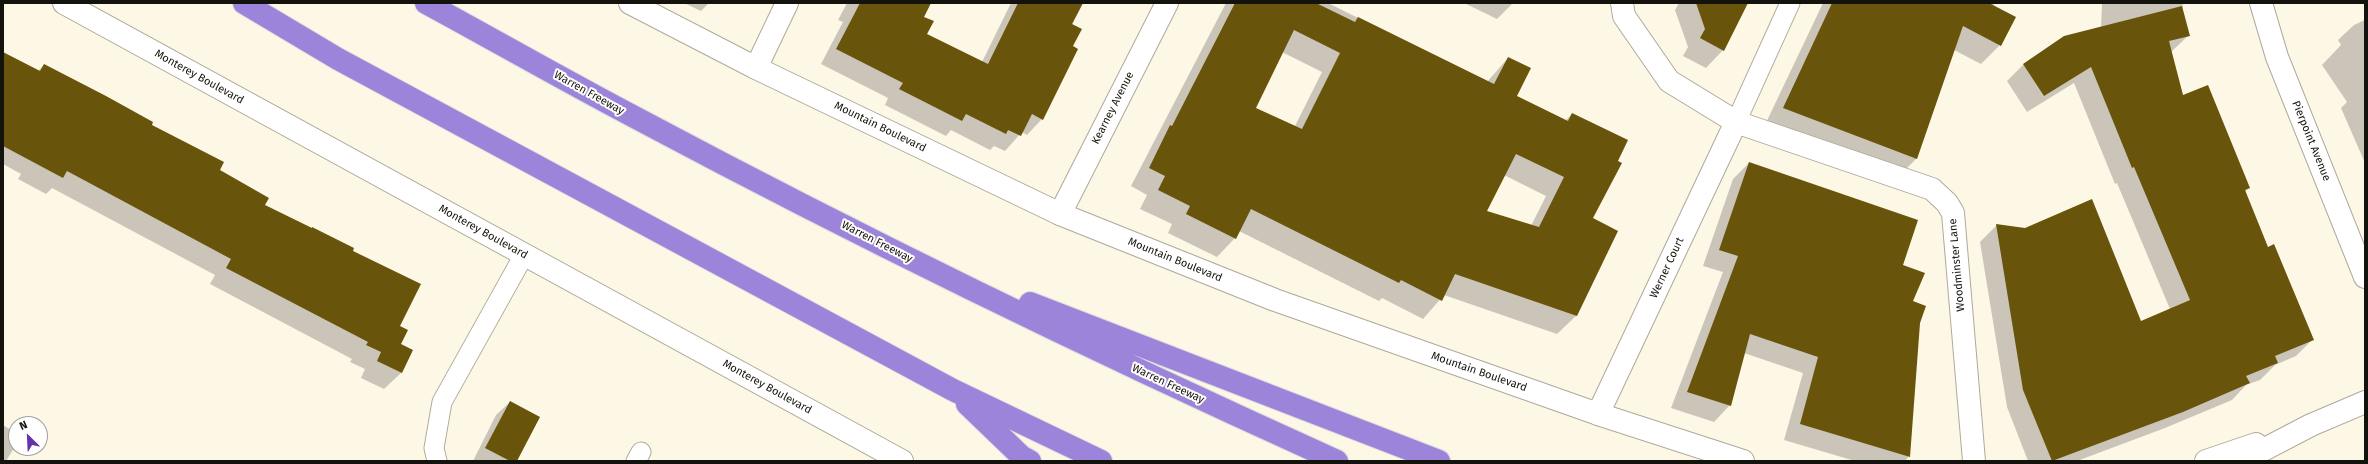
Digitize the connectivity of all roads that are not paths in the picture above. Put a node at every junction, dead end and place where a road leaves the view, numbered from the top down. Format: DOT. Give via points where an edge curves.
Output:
graph roads {
  1 [pos="64,3"];
  2 [pos="244,3"];
  3 [pos="426,3"];
  4 [pos="630,3"];
  5 [pos="788,3"];
  6 [pos="1167,3"];
  7 [pos="1622,3"];
  8 [pos="1790,3"];
  9 [pos="2261,3"];
  10 [pos="756,68"];
  11 [pos="1736,122"];
  12 [pos="1060,214"];
  13 [pos="898,253"];
  14 [pos="524,254"];
  15 [pos="2365,277"];
  16 [pos="953,390"];
  17 [pos="2365,402"];
  18 [pos="1598,414"];
  19 [pos="2310,425"];
  20 [pos="437,461"];
  21 [pos="902,461"];
  22 [pos="1030,461"];
  23 [pos="1101,461"];
  24 [pos="1337,461"];
  25 [pos="1440,461"];
  26 [pos="1743,461"];
  27 [pos="1974,461"];
  28 [pos="2206,461"];
  29 [pos="2242,461"];
  1 -- 14 [label="street, Monterey Boulevard"];
  2 -- 16 [label="highway" via="345,63"];
  3 -- 13 [label="highway, Warren Freeway" via="642,122"];
  4 -- 10 [label="street, Mountain Boulevard"];
  5 -- 10 [label="street"];
  6 -- 12 [label="street, Kearney Avenue"];
  7 -- 11 [label="street, Woodminster Lane" via="1624,16 1669,81"];
  8 -- 11 [label="lane"];
  9 -- 15 [label="street, Pierpoint Avenue" via="2277,56"];
  10 -- 12 [label="street, Mountain Boulevard"];
  11 -- 18 [label="street, Werner Court"];
  11 -- 27 [label="street, Woodminster Lane" via="1932,190 1947,203 1953,213"];
  12 -- 18 [label="street, Mountain Boulevard" via="1275,300"];
  13 -- 24 [label="highway, Warren Freeway" via="1169,385"];
  13 -- 25 [label="highway"];
  14 -- 20 [label="lane" via="442,402 434,448"];
  14 -- 21 [label="street, Monterey Boulevard"];
  16 -- 22 [label="highway" via="1021,456"];
  16 -- 23 [label="highway"];
  17 -- 19 [label="street"];
  18 -- 26 [label="street, Mountain Boulevard"];
  19 -- 28 [label="street"];
  19 -- 29 [label="street"];
}
